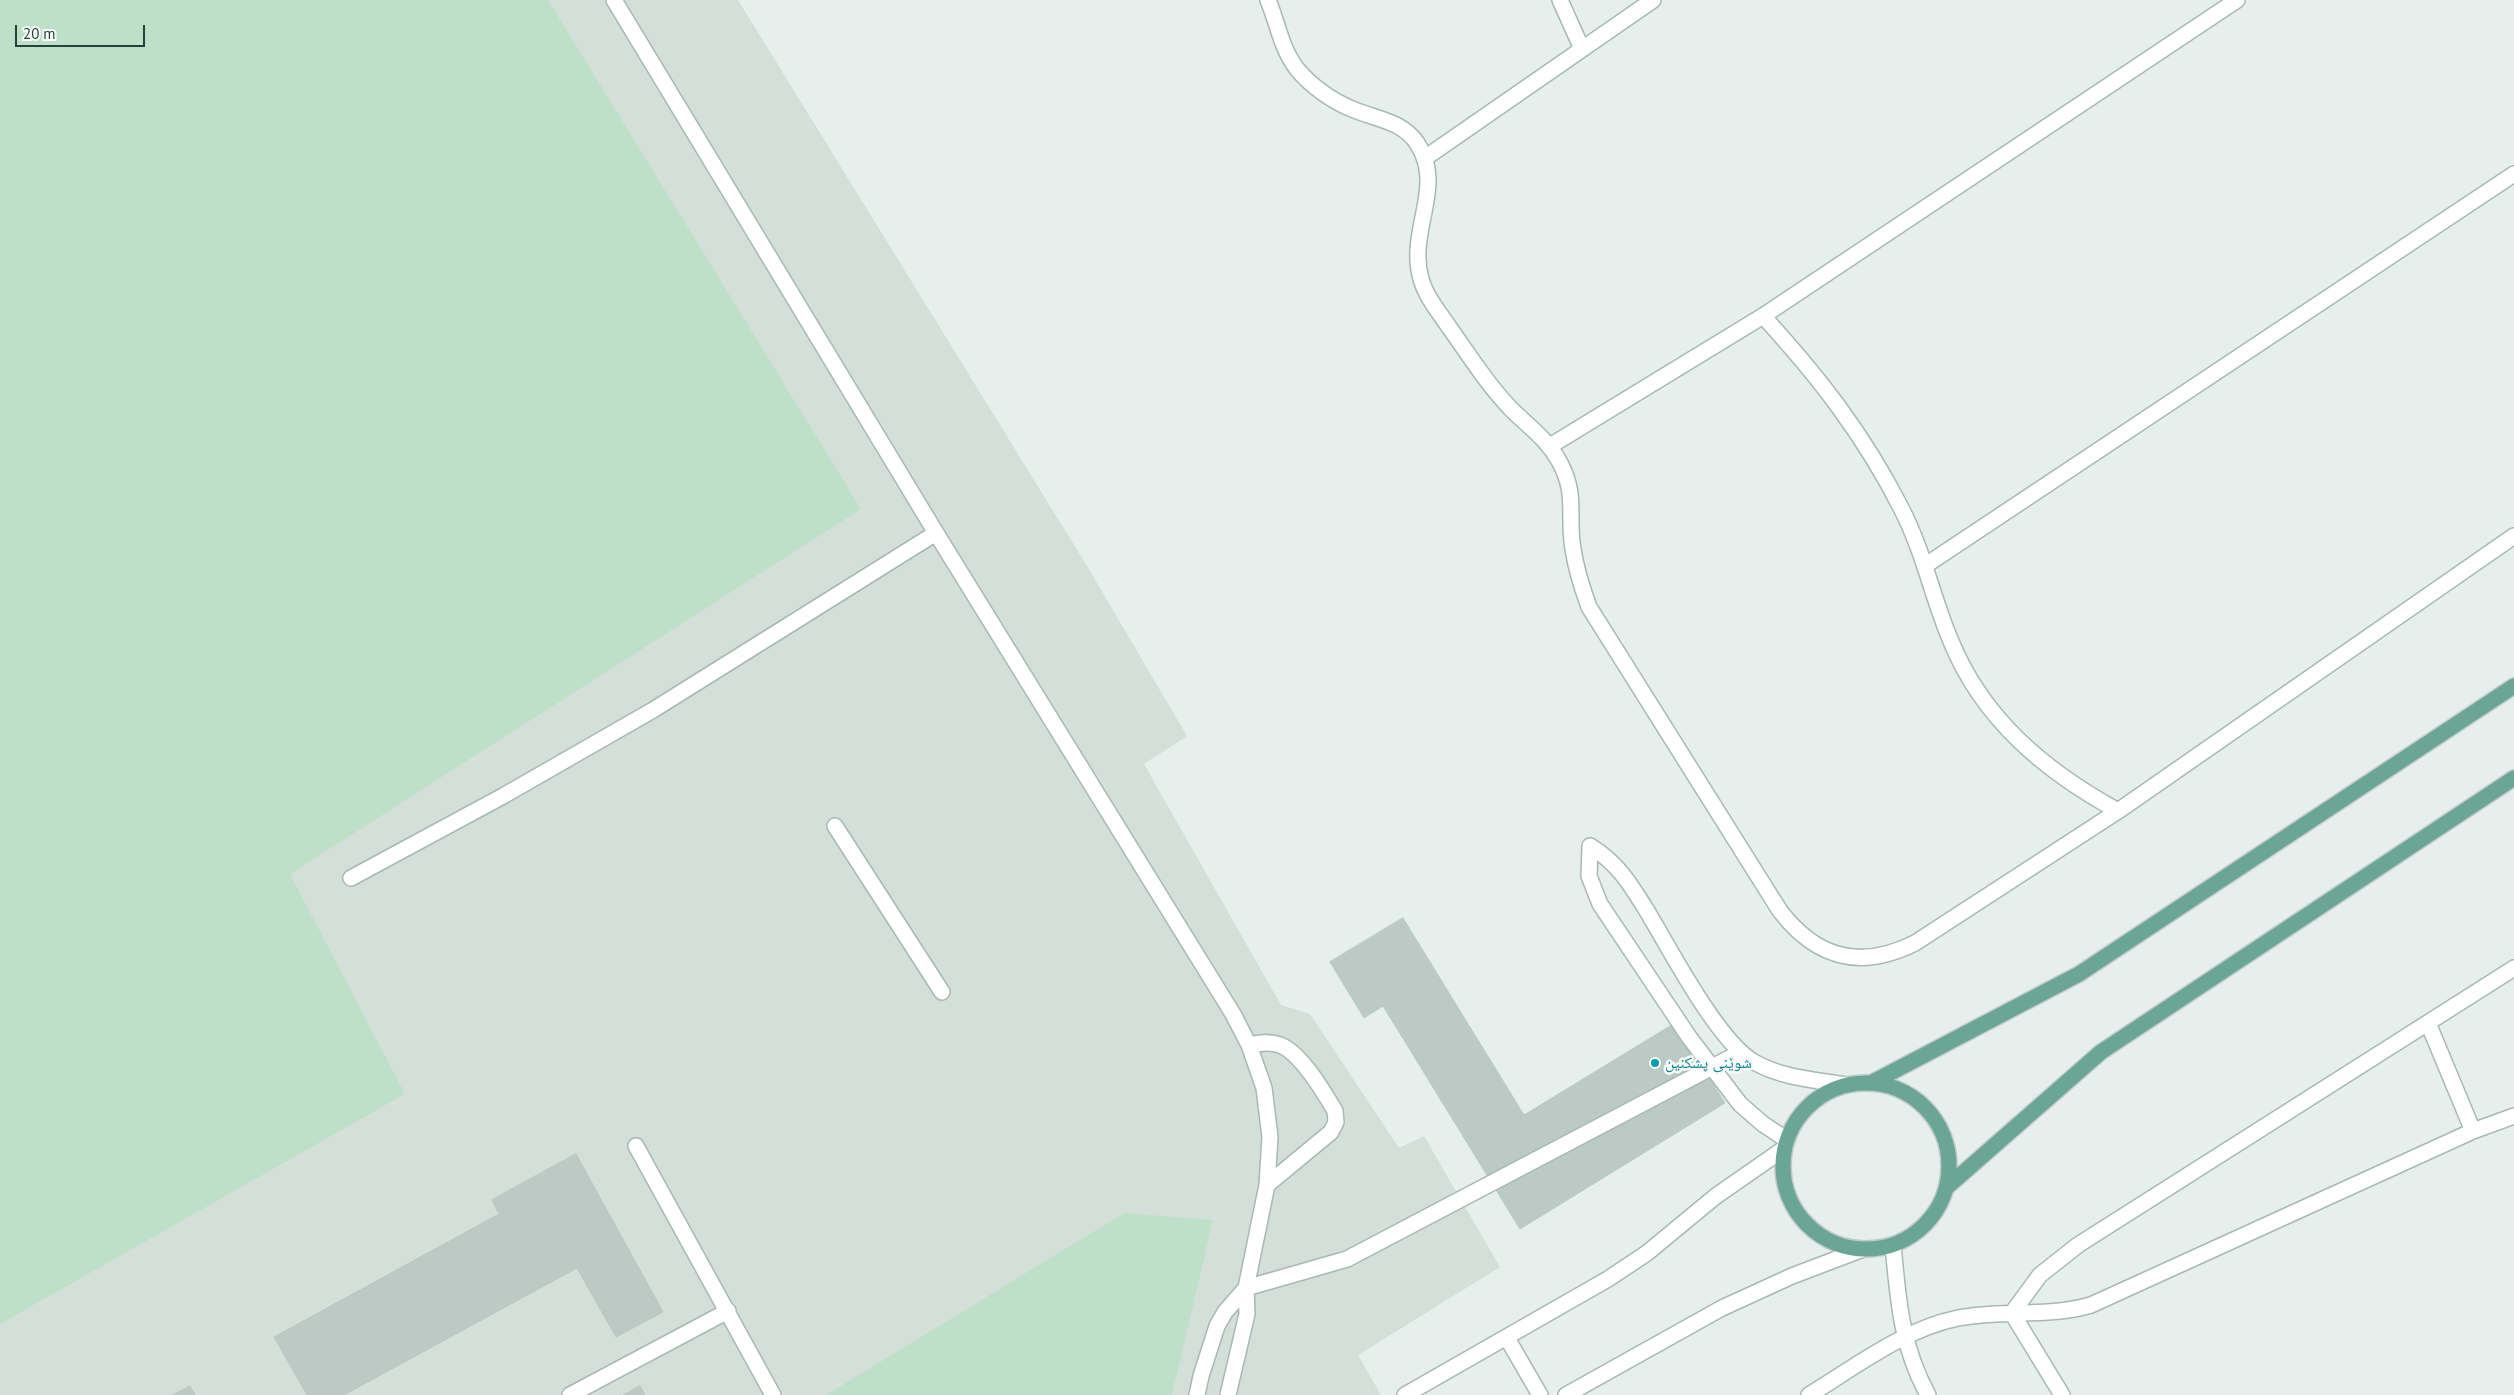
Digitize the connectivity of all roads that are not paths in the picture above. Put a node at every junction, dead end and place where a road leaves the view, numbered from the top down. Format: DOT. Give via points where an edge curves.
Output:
graph roads {
  1 [pos="614,0"];
  2 [pos="1268,0"];
  3 [pos="1560,0"];
  4 [pos="1653,0"];
  5 [pos="2237,0"];
  6 [pos="1582,50"];
  7 [pos="1425,158"];
  8 [pos="2514,174"];
  9 [pos="1763,316"];
  10 [pos="1550,446"];
  11 [pos="936,533"];
  12 [pos="2514,536"];
  13 [pos="1926,565"];
  14 [pos="2514,686"];
  15 [pos="2514,778"];
  16 [pos="2118,811"];
  17 [pos="835,826"];
  18 [pos="350,878"];
  19 [pos="2514,968"];
  20 [pos="942,992"];
  21 [pos="2428,1022"];
  22 [pos="1249,1045"];
  23 [pos="1739,1052"];
  24 [pos="1711,1067"];
  25 [pos="1871,1083"];
  26 [pos="1846,1085"];
  27 [pos="2514,1116"];
  28 [pos="2473,1131"];
  29 [pos="1786,1144"];
  30 [pos="636,1146"];
  31 [pos="1267,1185"];
  32 [pos="1947,1187"];
  33 [pos="1893,1245"];
  34 [pos="1863,1249"];
  35 [pos="1246,1288"];
  36 [pos="728,1311"];
  37 [pos="2012,1313"];
  38 [pos="1506,1338"];
  39 [pos="1904,1338"];
  40 [pos="570,1395"];
  41 [pos="774,1395"];
  42 [pos="1197,1395"];
  43 [pos="1228,1395"];
  44 [pos="1405,1395"];
  45 [pos="1540,1395"];
  46 [pos="1566,1395"];
  47 [pos="1809,1395"];
  48 [pos="1928,1395"];
  49 [pos="2062,1395"];
  1 -- 11 [label="street"];
  2 -- 7 [label="street" via="1282,46 1297,69 1332,98 1352,109 1396,124 1417,142"];
  3 -- 6 [label="street"];
  4 -- 6 [label="street"];
  5 -- 9 [label="street"];
  6 -- 7 [label="street"];
  7 -- 10 [label="street" via="1428,192 1416,247 1422,282 1479,371 1509,407"];
  8 -- 13 [label="street"];
  9 -- 10 [label="street"];
  9 -- 13 [label="street" via="1804,360 1874,457 1898,501"];
  10 -- 16 [label="street" via="1568,481 1573,504 1572,548 1578,578 1589,607 1780,911 1805,939 1821,949 1845,956 1869,959 1893,954 1915,943"];
  11 -- 18 [label="street" via="653,710"];
  11 -- 22 [label="street" via="1233,1014"];
  12 -- 16 [label="street"];
  13 -- 16 [label="street" via="1936,604 1951,642 1969,678 1992,711 2019,742 2049,768 2082,792"];
  14 -- 25 [label="main road" via="2079,974"];
  15 -- 32 [label="main road" via="2101,1052"];
  17 -- 20 [label="street"];
  19 -- 21 [label="street"];
  21 -- 28 [label="street"];
  21 -- 37 [label="street" via="2078,1244 2040,1275"];
  22 -- 31 [label="street" via="1264,1088 1269,1127"];
  22 -- 31 [label="street" via="1266,1042 1292,1051 1335,1111 1336,1122 1331,1132"];
  23 -- 24 [label="street"];
  23 -- 24 [label="street" via="1714,1021 1625,875 1590,846 1588,876 1600,904"];
  23 -- 26 [label="street" via="1772,1071"];
  24 -- 29 [label="street" via="1740,1104"];
  24 -- 35 [label="street" via="1348,1259"];
  25 -- 26 [label="main road"];
  25 -- 32 [label="main road" via="1894,1088 1916,1099 1934,1117 1945,1139 1950,1163"];
  26 -- 29 [label="main road" via="1826,1093 1810,1105 1796,1121"];
  27 -- 28 [label="street"];
  28 -- 37 [label="street" via="2091,1305 2052,1314"];
  29 -- 34 [label="main road" via="1783,1169 1786,1189 1795,1208 1808,1225 1824,1237"];
  29 -- 38 [label="street" via="1647,1253"];
  30 -- 36 [label="street"];
  31 -- 35 [label="street"];
  32 -- 33 [label="main road" via="1936,1212 1917,1232"];
  33 -- 34 [label="main road"];
  33 -- 39 [label="street"];
  34 -- 46 [label="street" via="1722,1308"];
  35 -- 42 [label="street" via="1224,1312 1217,1326"];
  35 -- 43 [label="street" via="1247,1314"];
  36 -- 40 [label="street"];
  36 -- 41 [label="street"];
  37 -- 39 [label="street" via="1957,1318"];
  37 -- 49 [label="street"];
  38 -- 44 [label="street"];
  38 -- 45 [label="street"];
  39 -- 47 [label="street"];
  39 -- 48 [label="street"];
}
